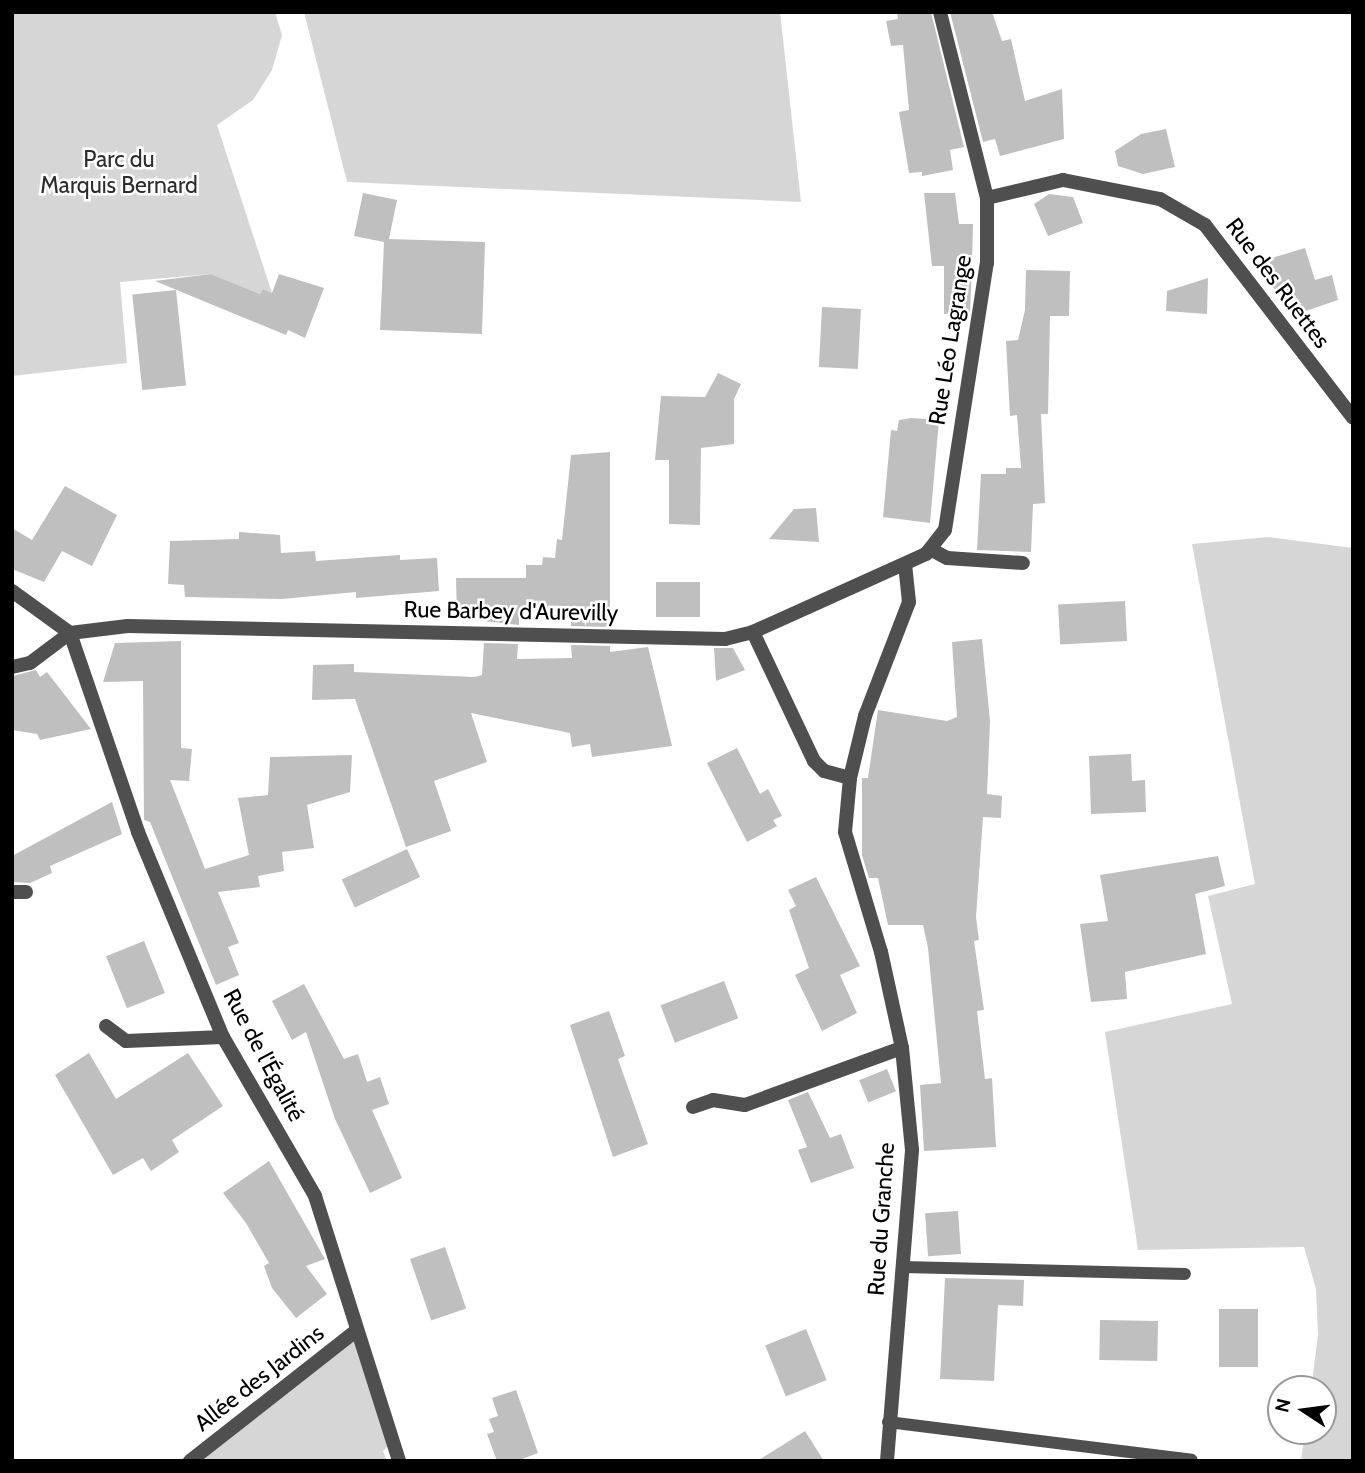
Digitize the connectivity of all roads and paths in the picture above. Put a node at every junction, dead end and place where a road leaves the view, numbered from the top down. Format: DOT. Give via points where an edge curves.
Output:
graph roads {
  1 [pos="940,12"];
  2 [pos="987,198"];
  3 [pos="1353,418"];
  4 [pos="932,550"];
  5 [pos="1023,563"];
  6 [pos="905,565"];
  7 [pos="12,592"];
  8 [pos="753,632"];
  9 [pos="70,633"];
  10 [pos="12,667"];
  11 [pos="850,778"];
  12 [pos="106,1027"];
  13 [pos="223,1037"];
  14 [pos="902,1048"];
  15 [pos="693,1107"];
  16 [pos="902,1267"];
  17 [pos="1185,1274"];
  18 [pos="356,1331"];
  19 [pos="888,1422"];
  20 [pos="1192,1460"];
  21 [pos="190,1461"];
  22 [pos="399,1461"];
  23 [pos="887,1461"];
  1 -- 2 [label="street, Rue Léo Lagrange"];
  2 -- 3 [label="street, Rue des Ruettes" via="1063,180 1160,199 1205,225"];
  2 -- 4 [label="street, Rue Léo Lagrange" via="987,263 977,333 945,530"];
  4 -- 5 [label="street" via="947,558"];
  4 -- 6 [label="street, Rue Barbey d'Aurevilly"];
  6 -- 8 [label="street, Rue Barbey d'Aurevilly"];
  6 -- 11 [label="street, Rue du Granche" via="909,602 864,716"];
  7 -- 9 [label="street"];
  8 -- 9 [label="street, Rue Barbey d'Aurevilly" via="725,639 128,626"];
  8 -- 11 [label="street" via="814,761 824,771"];
  9 -- 10 [label="street" via="30,663"];
  9 -- 13 [label="street, Rue de l'Égalité" via="138,832"];
  11 -- 14 [label="street, Rue du Granche" via="847,842 881,952"];
  12 -- 13 [label="street" via="126,1041"];
  13 -- 18 [label="street, Rue de l'Égalité" via="315,1196"];
  14 -- 15 [label="street" via="745,1105 713,1101"];
  14 -- 16 [label="street, Rue du Granche" via="912,1150"];
  16 -- 17 [label="lane"];
  16 -- 19 [label="street, Rue du Granche"];
  18 -- 21 [label="street, Allée des Jardins"];
  18 -- 22 [label="street, Rue de l'Égalité"];
  19 -- 20 [label="lane"];
  19 -- 23 [label="street, Rue du Granche"];
}
